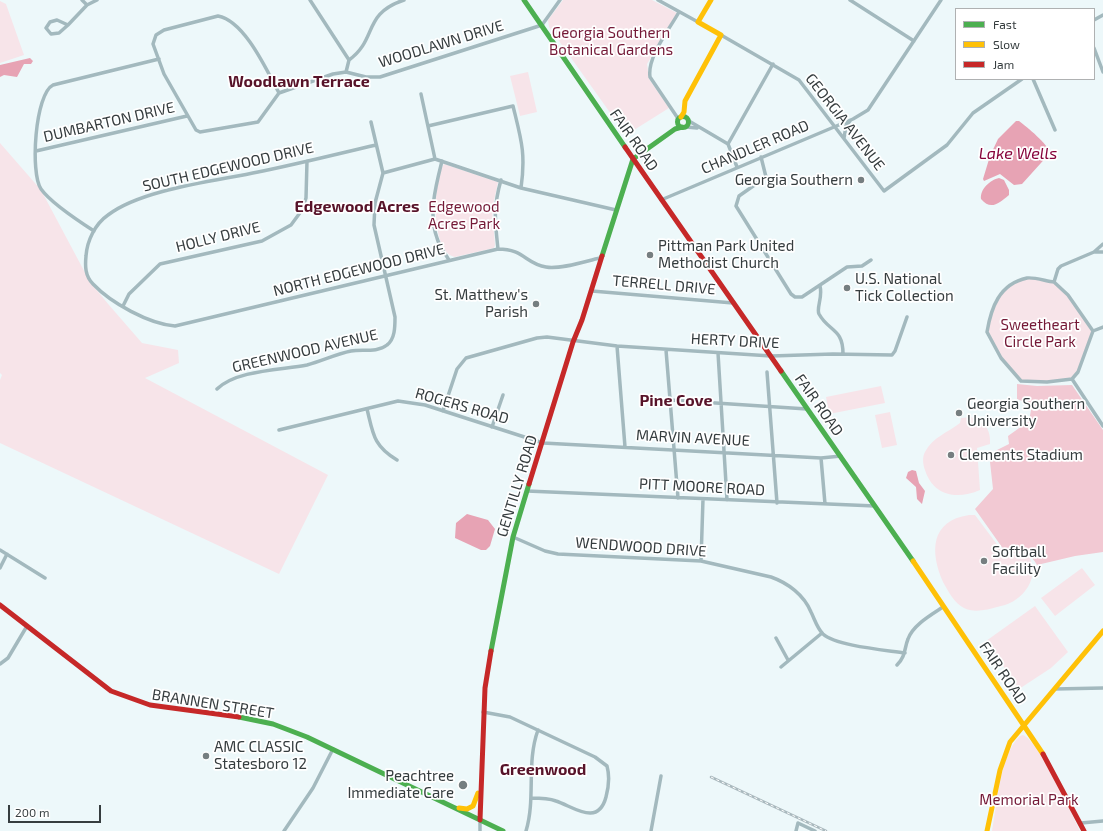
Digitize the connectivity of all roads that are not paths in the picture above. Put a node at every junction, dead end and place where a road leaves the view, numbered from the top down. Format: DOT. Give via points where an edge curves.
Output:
graph roads {
  1 [pos="82,0"];
  2 [pos="97,0"];
  3 [pos="310,0"];
  4 [pos="404,0"];
  5 [pos="524,0"];
  6 [pos="560,0"];
  7 [pos="658,0"];
  8 [pos="711,0"];
  9 [pos="850,0"];
  10 [pos="941,0"];
  11 [pos="87,5"];
  12 [pos="679,12"];
  13 [pos="698,22"];
  14 [pos="68,25"];
  15 [pos="542,25"];
  16 [pos="722,35"];
  17 [pos="914,41"];
  18 [pos="1095,51"];
  19 [pos="159,59"];
  20 [pos="349,60"];
  21 [pos="773,64"];
  22 [pos="346,72"];
  23 [pos="1103,72"];
  24 [pos="1021,80"];
  25 [pos="1033,80"];
  26 [pos="279,93"];
  27 [pos="421,94"];
  28 [pos="187,116"];
  29 [pos="851,120"];
  30 [pos="682,121"];
  31 [pos="371,122"];
  32 [pos="835,125"];
  33 [pos="428,126"];
  34 [pos="698,128"];
  35 [pos="1055,130"];
  36 [pos="844,138"];
  37 [pos="728,144"];
  38 [pos="376,145"];
  39 [pos="36,151"];
  40 [pos="761,157"];
  41 [pos="435,159"];
  42 [pos="633,159"];
  43 [pos="307,161"];
  44 [pos="442,161"];
  45 [pos="737,167"];
  46 [pos="383,173"];
  47 [pos="501,180"];
  48 [pos="521,188"];
  49 [pos="661,200"];
  50 [pos="616,210"];
  51 [pos="94,231"];
  52 [pos="1103,244"];
  53 [pos="498,249"];
  54 [pos="1094,252"];
  55 [pos="1103,252"];
  56 [pos="600,258"];
  57 [pos="449,260"];
  58 [pos="871,260"];
  59 [pos="387,276"];
  60 [pos="1054,282"];
  61 [pos="820,286"];
  62 [pos="592,291"];
  63 [pos="733,303"];
  64 [pos="123,306"];
  65 [pos="907,317"];
  66 [pos="1103,328"];
  67 [pos="1093,331"];
  68 [pos="573,342"];
  69 [pos="617,346"];
  70 [pos="666,350"];
  71 [pos="718,353"];
  72 [pos="843,354"];
  73 [pos="771,356"];
  74 [pos="767,372"];
  75 [pos="1072,378"];
  76 [pos="217,388"];
  77 [pos="504,395"];
  78 [pos="670,400"];
  79 [pos="721,403"];
  80 [pos="769,406"];
  81 [pos="367,409"];
  82 [pos="807,409"];
  83 [pos="443,411"];
  84 [pos="1103,426"];
  85 [pos="492,427"];
  86 [pos="279,430"];
  87 [pos="543,443"];
  88 [pos="625,447"];
  89 [pos="674,450"];
  90 [pos="724,452"];
  91 [pos="773,454"];
  92 [pos="841,456"];
  93 [pos="820,458"];
  94 [pos="397,460"];
  95 [pos="527,490"];
  96 [pos="678,498"];
  97 [pos="703,500"];
  98 [pos="727,500"];
  99 [pos="776,503"];
  100 [pos="825,504"];
  101 [pos="875,506"];
  102 [pos="513,537"];
  103 [pos="0,550"];
  104 [pos="7,554"];
  105 [pos="700,561"];
  106 [pos="0,568"];
  107 [pos="45,578"];
  108 [pos="0,605"];
  109 [pos="943,607"];
  110 [pos="27,626"];
  111 [pos="1103,631"];
  112 [pos="822,633"];
  113 [pos="776,638"];
  114 [pos="905,653"];
  115 [pos="788,660"];
  116 [pos="0,664"];
  117 [pos="897,665"];
  118 [pos="781,667"];
  119 [pos="1055,688"];
  120 [pos="1103,688"];
  121 [pos="483,712"];
  122 [pos="1024,724"];
  123 [pos="538,730"];
  124 [pos="333,749"];
  125 [pos="482,766"];
  126 [pos="661,776"];
  127 [pos="532,798"];
  128 [pos="450,806"];
  129 [pos="480,820"];
  130 [pos="1103,821"];
  131 [pos="1081,823"];
  132 [pos="284,831"];
  133 [pos="480,831"];
  134 [pos="503,831"];
  135 [pos="526,831"];
  136 [pos="651,831"];
  137 [pos="796,831"];
  138 [pos="815,831"];
  139 [pos="987,831"];
  140 [pos="1084,831"];
  1 -- 11 [label="street"];
  2 -- 11 [label="street"];
  3 -- 20 [label="street"];
  4 -- 20 [label="street" via="390,5 375,18 363,46"];
  5 -- 15 [label="street, FAIR ROAD"];
  6 -- 15 [label="street"];
  7 -- 12 [label="street, GEORGIA AVENUE"];
  8 -- 13 [label="street"];
  9 -- 17 [label="street"];
  10 -- 17 [label="street, CHANDLER ROAD"];
  11 -- 14 [label="street"];
  12 -- 13 [label="street, GEORGIA AVENUE"];
  12 -- 30 [label="street" via="662,40 649,72"];
  13 -- 16 [label="street, GEORGIA AVENUE"];
  14 -- 14 [label="street" via="59,33 51,34 46,28 50,22 57,20"];
  15 -- 22 [label="street, WOODLAWN DRIVE" via="380,77 366,77"];
  15 -- 42 [label="street, FAIR ROAD"];
  16 -- 21 [label="street, GEORGIA AVENUE"];
  16 -- 30 [label="street" via="685,101"];
  17 -- 29 [label="street, CHANDLER ROAD" via="874,104"];
  18 -- 23 [label="street"];
  19 -- 26 [label="street" via="153,44 159,32 218,16 239,29 249,41"];
  19 -- 28 [label="street" via="164,74"];
  19 -- 39 [label="street" via="50,87 43,100 39,118"];
  20 -- 22 [label="street"];
  21 -- 32 [label="street, GEORGIA AVENUE" via="799,80"];
  21 -- 37 [label="street"];
  22 -- 26 [label="street, WOODLAWN DRIVE"];
  24 -- 36 [label="street, GEORGIA AVENUE" via="973,113 947,145 884,191"];
  25 -- 35 [label="street"];
  26 -- 28 [label="street" via="258,122 200,132"];
  27 -- 33 [label="street"];
  28 -- 39 [label="street, DUMBARTON DRIVE"];
  29 -- 32 [label="street, CHANDLER ROAD"];
  29 -- 36 [label="street" via="846,126"];
  30 -- 34 [label="street"];
  30 -- 34 [label="street"];
  30 -- 42 [label="street"];
  31 -- 38 [label="street, GREENWOOD AVENUE"];
  32 -- 36 [label="street, GEORGIA AVENUE"];
  32 -- 40 [label="street, CHANDLER ROAD"];
  33 -- 41 [label="street"];
  33 -- 48 [label="street" via="513,106 523,149"];
  34 -- 37 [label="street"];
  37 -- 45 [label="street"];
  38 -- 43 [label="street, SOUTH EDGEWOOD DRIVE"];
  38 -- 46 [label="street, GREENWOOD AVENUE"];
  39 -- 51 [label="street" via="36,178 42,190 78,221"];
  40 -- 45 [label="street, CHANDLER ROAD"];
  40 -- 61 [label="street" via="766,177 739,196 736,206 791,294 802,297"];
  41 -- 44 [label="street"];
  41 -- 46 [label="street"];
  42 -- 49 [label="street, FAIR ROAD"];
  42 -- 50 [label="street, GENTILLY ROAD"];
  43 -- 51 [label="street, SOUTH EDGEWOOD DRIVE" via="151,195 113,211"];
  43 -- 64 [label="street, HOLLY DRIVE" via="306,198 302,210 291,225 262,240 160,264 129,294"];
  44 -- 47 [label="street"];
  44 -- 57 [label="street" via="434,198 434,227 439,244"];
  45 -- 49 [label="street, CHANDLER ROAD"];
  46 -- 59 [label="street, GREENWOOD AVENUE" via="375,203 374,225"];
  47 -- 48 [label="street"];
  47 -- 53 [label="street" via="494,214"];
  48 -- 50 [label="street"];
  49 -- 63 [label="street, FAIR ROAD"];
  50 -- 56 [label="street, GENTILLY ROAD"];
  51 -- 64 [label="street, SOUTH EDGEWOOD DRIVE" via="86,252 85,269 90,282"];
  52 -- 54 [label="street"];
  53 -- 56 [label="street, NORTH EDGEWOOD DRIVE" via="517,251 538,264 552,268"];
  53 -- 57 [label="street, NORTH EDGEWOOD DRIVE"];
  54 -- 55 [label="street"];
  54 -- 60 [label="street" via="1061,266"];
  56 -- 62 [label="street, GENTILLY ROAD"];
  57 -- 59 [label="street, NORTH EDGEWOOD DRIVE"];
  58 -- 61 [label="street" via="862,266 847,267"];
  59 -- 64 [label="street, NORTH EDGEWOOD DRIVE" via="175,326 158,323"];
  59 -- 76 [label="street, GREENWOOD AVENUE" via="395,317 393,336 387,345 375,350 342,353 308,364 242,375 222,383"];
  60 -- 67 [label="street" via="1068,295"];
  60 -- 75 [label="street" via="1027,278 1002,292 993,304 987,332 1001,358 1021,381 1047,382"];
  61 -- 72 [label="street" via="820,315 840,336"];
  62 -- 63 [label="street, TERRELL DRIVE"];
  62 -- 68 [label="street, GENTILLY ROAD"];
  63 -- 73 [label="street, FAIR ROAD"];
  65 -- 72 [label="street, HERTY DRIVE" via="892,355"];
  66 -- 67 [label="street"];
  67 -- 75 [label="street" via="1078,372"];
  68 -- 69 [label="street, HERTY DRIVE"];
  68 -- 83 [label="street, HERTY DRIVE" via="547,337 537,338 466,358 457,369"];
  68 -- 87 [label="street, GENTILLY ROAD"];
  69 -- 70 [label="street, HERTY DRIVE"];
  69 -- 88 [label="street"];
  70 -- 71 [label="street, HERTY DRIVE"];
  70 -- 78 [label="street"];
  71 -- 73 [label="street, HERTY DRIVE"];
  71 -- 79 [label="street"];
  72 -- 73 [label="street, HERTY DRIVE"];
  73 -- 82 [label="street, FAIR ROAD"];
  74 -- 80 [label="street"];
  75 -- 84 [label="street"];
  77 -- 85 [label="street"];
  78 -- 79 [label="street"];
  78 -- 89 [label="street"];
  79 -- 80 [label="street"];
  79 -- 90 [label="street"];
  80 -- 82 [label="street"];
  80 -- 91 [label="street"];
  81 -- 83 [label="street, ROGERS ROAD" via="398,401"];
  81 -- 86 [label="street, ROGERS ROAD"];
  81 -- 94 [label="street" via="380,448"];
  82 -- 92 [label="street, FAIR ROAD"];
  83 -- 85 [label="street, ROGERS ROAD"];
  85 -- 87 [label="street, ROGERS ROAD"];
  87 -- 88 [label="street, MARVIN AVENUE"];
  87 -- 95 [label="street, GENTILLY ROAD"];
  88 -- 89 [label="street, MARVIN AVENUE"];
  89 -- 90 [label="street, MARVIN AVENUE"];
  89 -- 96 [label="street"];
  90 -- 91 [label="street, MARVIN AVENUE"];
  90 -- 98 [label="street"];
  91 -- 93 [label="street, MARVIN AVENUE"];
  91 -- 99 [label="street"];
  92 -- 93 [label="street, MARVIN AVENUE"];
  92 -- 101 [label="street, FAIR ROAD"];
  93 -- 100 [label="street"];
  95 -- 96 [label="street, PITT MOORE ROAD"];
  95 -- 102 [label="street, GENTILLY ROAD"];
  96 -- 97 [label="street, PITT MOORE ROAD"];
  97 -- 98 [label="street, PITT MOORE ROAD"];
  97 -- 105 [label="street"];
  98 -- 99 [label="street, PITT MOORE ROAD"];
  99 -- 100 [label="street, PITT MOORE ROAD"];
  100 -- 101 [label="street, PITT MOORE ROAD"];
  101 -- 109 [label="street, FAIR ROAD"];
  102 -- 105 [label="street, WENDWOOD DRIVE" via="558,554"];
  102 -- 121 [label="street, GENTILLY ROAD" via="487,671"];
  103 -- 104 [label="street"];
  104 -- 106 [label="street"];
  104 -- 107 [label="street"];
  105 -- 112 [label="street, WENDWOOD DRIVE" via="782,581 807,603"];
  108 -- 110 [label="street, BRANNEN STREET"];
  109 -- 114 [label="street" via="912,632"];
  109 -- 122 [label="street, FAIR ROAD"];
  110 -- 116 [label="street" via="8,658"];
  110 -- 124 [label="street, BRANNEN STREET" via="111,691 127,700 273,724"];
  111 -- 119 [label="street"];
  112 -- 114 [label="street" via="834,640"];
  112 -- 115 [label="street"];
  113 -- 115 [label="street"];
  114 -- 117 [label="street"];
  115 -- 118 [label="street"];
  119 -- 120 [label="street"];
  119 -- 122 [label="street"];
  121 -- 123 [label="street" via="510,717"];
  121 -- 125 [label="street, GENTILLY ROAD"];
  122 -- 131 [label="street, FAIR ROAD" via="1046,756"];
  122 -- 139 [label="street" via="1010,742 1004,757"];
  123 -- 127 [label="street" via="532,759"];
  123 -- 127 [label="street" via="602,761 607,766 609,782 603,806 594,813 585,814 556,800"];
  124 -- 128 [label="street, BRANNEN STREET"];
  124 -- 132 [label="street" via="311,792"];
  125 -- 128 [label="street" via="475,805 465,809"];
  125 -- 129 [label="street, GENTILLY ROAD"];
  126 -- 136 [label="street"];
  127 -- 135 [label="street"];
  128 -- 129 [label="street, BRANNEN STREET"];
  129 -- 133 [label="street, GENTILLY ROAD"];
  129 -- 134 [label="street, BRANNEN STREET"];
  130 -- 131 [label="street"];
  131 -- 140 [label="street, FAIR ROAD"];
  137 -- 138 [label="street" via="798,823"];
}
